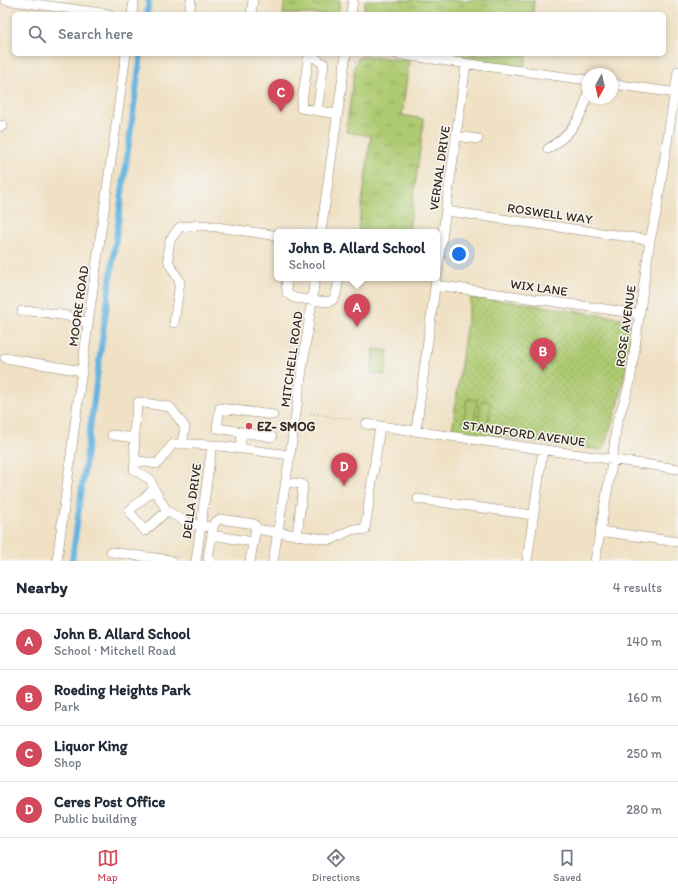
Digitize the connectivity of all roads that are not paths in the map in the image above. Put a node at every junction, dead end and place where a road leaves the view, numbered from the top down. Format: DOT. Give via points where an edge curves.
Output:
graph roads {
  1 [pos="5,0"];
  2 [pos="134,0"];
  3 [pos="191,0"];
  4 [pos="253,0"];
  5 [pos="353,0"];
  6 [pos="94,12"];
  7 [pos="132,12"];
  8 [pos="189,12"];
  9 [pos="251,12"];
  10 [pos="351,12"];
  11 [pos="126,56"];
  12 [pos="309,56"];
  13 [pos="312,56"];
  14 [pos="346,56"];
  15 [pos="410,56"];
  16 [pos="466,64"];
  17 [pos="678,71"];
  18 [pos="582,79"];
  19 [pos="618,85"];
  20 [pos="676,93"];
  21 [pos="585,104"];
  22 [pos="317,110"];
  23 [pos="337,114"];
  24 [pos="456,136"];
  25 [pos="478,139"];
  26 [pos="548,149"];
  27 [pos="446,211"];
  28 [pos="321,229"];
  29 [pos="274,236"];
  30 [pos="650,240"];
  31 [pos="440,254"];
  32 [pos="286,281"];
  33 [pos="315,281"];
  34 [pos="338,281"];
  35 [pos="436,282"];
  36 [pos="312,300"];
  37 [pos="22,311"];
  38 [pos="640,314"];
  39 [pos="174,323"];
  40 [pos="88,324"];
  41 [pos="5,358"];
  42 [pos="82,371"];
  43 [pos="273,415"];
  44 [pos="366,424"];
  45 [pos="380,426"];
  46 [pos="416,431"];
  47 [pos="242,432"];
  48 [pos="112,435"];
  49 [pos="272,437"];
  50 [pos="135,438"];
  51 [pos="182,444"];
  52 [pos="212,445"];
  53 [pos="240,448"];
  54 [pos="542,449"];
  55 [pos="290,455"];
  56 [pos="612,459"];
  57 [pos="136,460"];
  58 [pos="678,469"];
  59 [pos="286,482"];
  60 [pos="154,489"];
  61 [pos="418,499"];
  62 [pos="167,511"];
  63 [pos="533,515"];
  64 [pos="201,526"];
  65 [pos="255,529"];
  66 [pos="213,531"];
  67 [pos="600,531"];
  68 [pos="277,533"];
  69 [pos="297,536"];
  70 [pos="253,542"];
  71 [pos="678,542"];
  72 [pos="111,552"];
  73 [pos="57,561"];
  74 [pos="172,561"];
  75 [pos="196,561"];
  76 [pos="210,561"];
  77 [pos="250,561"];
  78 [pos="273,561"];
  79 [pos="527,561"];
  80 [pos="596,561"];
  1 -- 6 [label="street"];
  2 -- 7 [label="street"];
  3 -- 8 [label="street"];
  4 -- 9 [label="street"];
  5 -- 10 [label="street"];
  11 -- 40 [label="street, MOORE ROAD"];
  12 -- 22 [label="street" via="301,108"];
  13 -- 22 [label="street" via="324,64"];
  14 -- 23 [label="street"];
  15 -- 16 [label="street"];
  16 -- 18 [label="street"];
  16 -- 24 [label="street, VERNAL DRIVE"];
  17 -- 20 [label="street, ROSE AVENUE"];
  19 -- 20 [label="street"];
  20 -- 30 [label="street, ROSE AVENUE"];
  21 -- 26 [label="street" via="574,127"];
  22 -- 23 [label="street"];
  23 -- 28 [label="street"];
  24 -- 25 [label="street"];
  24 -- 27 [label="street, VERNAL DRIVE"];
  27 -- 30 [label="street, ROSWELL WAY"];
  27 -- 31 [label="street, VERNAL DRIVE"];
  29 -- 39 [label="street" via="202,225 180,227 170,240 168,252 169,263 180,282"];
  30 -- 38 [label="street, ROSE AVENUE"];
  32 -- 36 [label="street" via="287,292 294,298"];
  33 -- 36 [label="street, MITCHELL ROAD"];
  34 -- 36 [label="street" via="333,300"];
  35 -- 38 [label="street, WIX LANE"];
  35 -- 46 [label="street"];
  36 -- 55 [label="street, MITCHELL ROAD"];
  37 -- 40 [label="street" via="50,312 82,320"];
  38 -- 56 [label="street, ROSE AVENUE" via="630,382 617,422"];
  40 -- 42 [label="street, MOORE ROAD"];
  41 -- 42 [label="street"];
  42 -- 73 [label="street, MOORE ROAD"];
  43 -- 47 [label="street" via="220,408 218,428"];
  44 -- 45 [label="street, STANDFORD AVENUE"];
  45 -- 46 [label="street, STANDFORD AVENUE"];
  45 -- 69 [label="street" via="365,530 353,529 331,540"];
  46 -- 54 [label="street, STANDFORD AVENUE"];
  47 -- 49 [label="street"];
  47 -- 53 [label="street"];
  48 -- 50 [label="street"];
  50 -- 51 [label="street" via="138,402 170,407 185,427"];
  50 -- 57 [label="street"];
  51 -- 52 [label="street"];
  51 -- 57 [label="street" via="173,444 157,464"];
  52 -- 53 [label="street"];
  52 -- 64 [label="street, DELLA DRIVE"];
  53 -- 55 [label="street"];
  54 -- 56 [label="street, STANDFORD AVENUE"];
  54 -- 63 [label="street"];
  55 -- 59 [label="street, MITCHELL ROAD"];
  56 -- 58 [label="street, STANDFORD AVENUE"];
  56 -- 67 [label="street, ROSE AVENUE"];
  57 -- 60 [label="street" via="134,470 150,479"];
  59 -- 68 [label="street, MITCHELL ROAD"];
  59 -- 69 [label="street" via="303,486"];
  60 -- 62 [label="street"];
  60 -- 62 [label="street" via="129,511 145,531"];
  61 -- 63 [label="street"];
  62 -- 64 [label="street" via="188,523"];
  63 -- 79 [label="street"];
  64 -- 66 [label="street"];
  64 -- 75 [label="street, DELLA DRIVE"];
  65 -- 66 [label="street" via="254,524 220,519 214,523"];
  65 -- 68 [label="street"];
  65 -- 70 [label="street"];
  66 -- 70 [label="street"];
  66 -- 76 [label="street" via="208,558"];
  67 -- 71 [label="street"];
  67 -- 80 [label="street, ROSE AVENUE"];
  68 -- 69 [label="street"];
  68 -- 78 [label="street, MITCHELL ROAD"];
  70 -- 77 [label="street"];
  72 -- 74 [label="street"];
}
